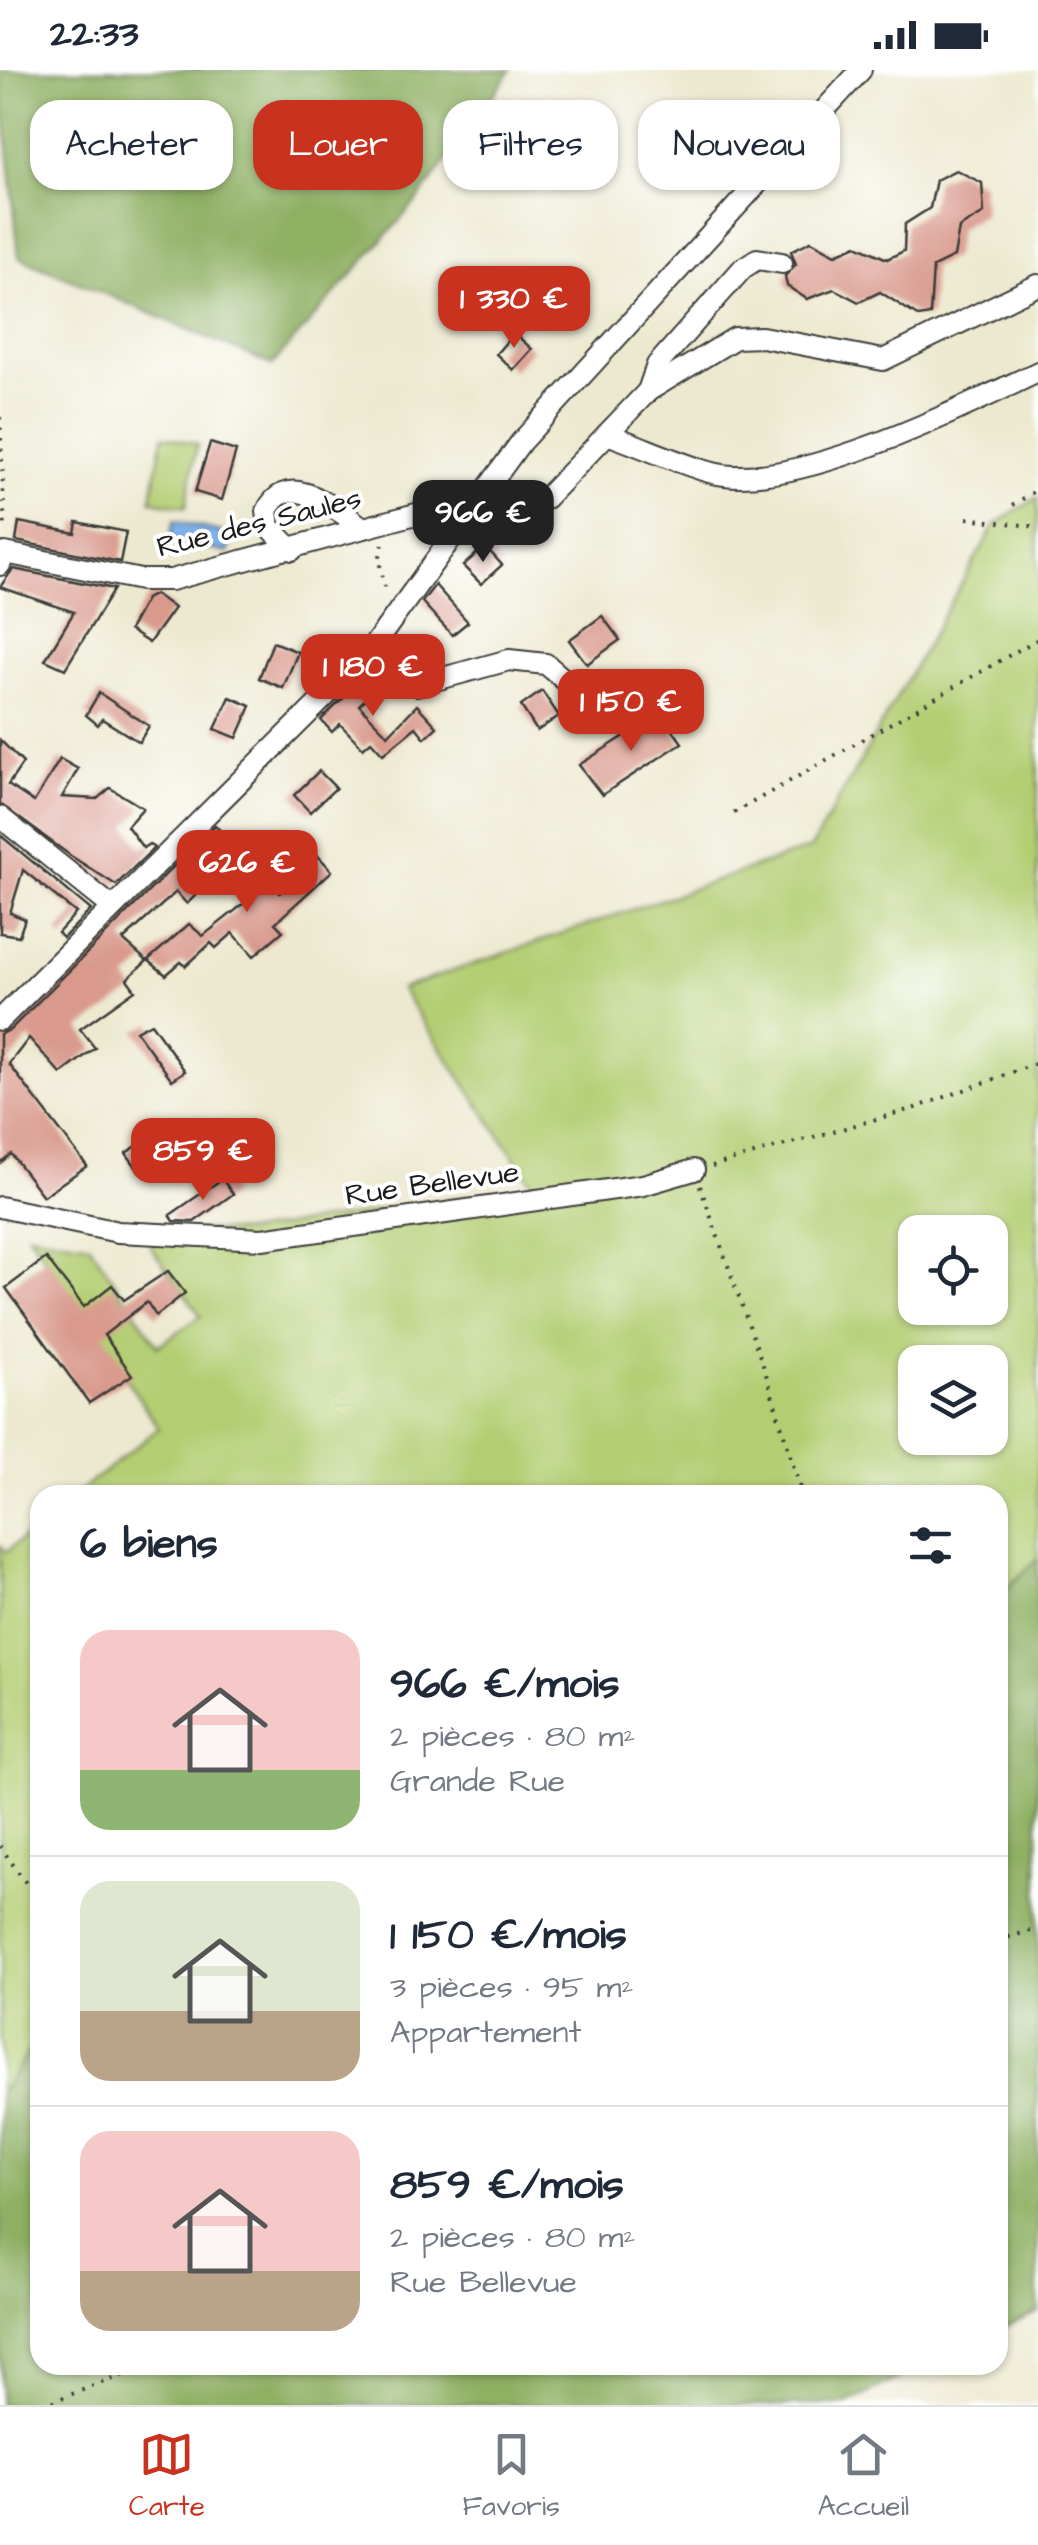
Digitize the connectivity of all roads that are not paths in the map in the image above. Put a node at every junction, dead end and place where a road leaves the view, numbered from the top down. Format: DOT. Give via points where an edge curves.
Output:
graph roads {
  1 [pos="860,70"];
  2 [pos="782,263"];
  3 [pos="1038,285"];
  4 [pos="1038,372"];
  5 [pos="648,391"];
  6 [pos="607,434"];
  7 [pos="479,496"];
  8 [pos="364,528"];
  9 [pos="292,550"];
  10 [pos="3,559"];
  11 [pos="366,656"];
  12 [pos="596,706"];
  13 [pos="0,817"];
  14 [pos="112,908"];
  15 [pos="21,994"];
  16 [pos="0,1000"];
  17 [pos="0,1020"];
  18 [pos="694,1170"];
  19 [pos="0,1207"];
  1 -- 7 [label="street"];
  2 -- 5 [label="street" via="757,259 743,268 657,364"];
  3 -- 5 [label="street" via="883,360 735,338"];
  4 -- 6 [label="street" via="864,450 792,468 711,473"];
  5 -- 6 [label="street, Rue des Saules"];
  6 -- 7 [label="street, Rue des Saules" via="546,498"];
  7 -- 8 [label="street, Rue des Saules"];
  7 -- 11 [label="street"];
  8 -- 9 [label="street, Rue des Saules"];
  8 -- 9 [label="street" via="306,493 284,491 270,504 267,520"];
  9 -- 10 [label="street, Rue des Saules" via="172,580"];
  11 -- 12 [label="street" via="418,684 496,662 546,664"];
  11 -- 14 [label="street"];
  13 -- 14 [label="street"];
  14 -- 15 [label="street"];
  15 -- 16 [label="street"];
  15 -- 17 [label="street"];
  18 -- 19 [label="street, Rue Bellevue" via="642,1185 262,1239 118,1232"];
}
